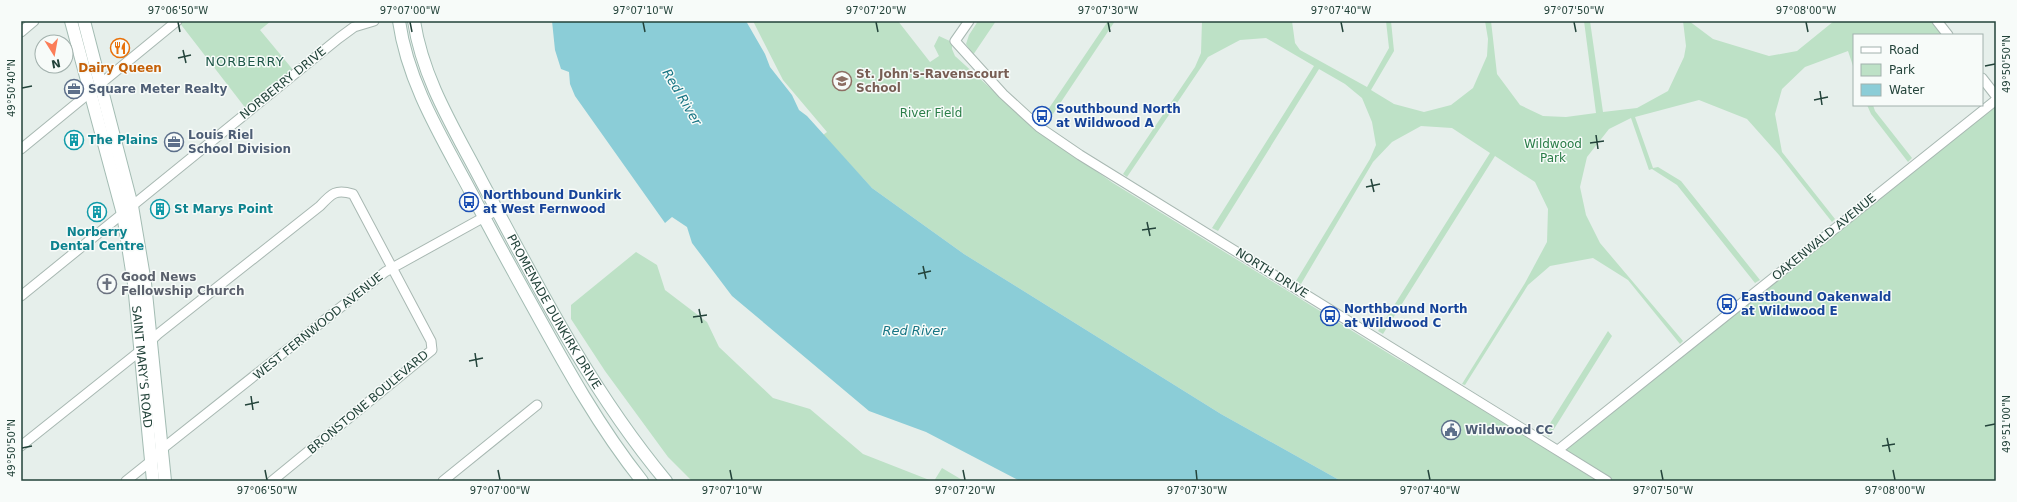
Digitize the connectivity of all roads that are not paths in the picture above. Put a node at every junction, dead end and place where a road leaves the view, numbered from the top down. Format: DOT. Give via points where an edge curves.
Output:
graph roads {
  1 [pos="34,21"];
  2 [pos="70,21"];
  3 [pos="84,21"];
  4 [pos="177,21"];
  5 [pos="374,21"];
  6 [pos="399,21"];
  7 [pos="414,21"];
  8 [pos="969,21"];
  9 [pos="1938,21"];
  10 [pos="21,32"];
  11 [pos="1947,34"];
  12 [pos="1983,79"];
  13 [pos="101,82"];
  14 [pos="90,92"];
  15 [pos="1996,96"];
  16 [pos="1996,100"];
  17 [pos="21,149"];
  18 [pos="132,206"];
  19 [pos="497,210"];
  20 [pos="123,214"];
  21 [pos="484,218"];
  22 [pos="391,269"];
  23 [pos="21,296"];
  24 [pos="150,340"];
  25 [pos="140,351"];
  26 [pos="537,405"];
  27 [pos="21,446"];
  28 [pos="162,450"];
  29 [pos="1558,450"];
  30 [pos="642,452"];
  31 [pos="151,461"];
  32 [pos="627,462"];
  33 [pos="126,481"];
  34 [pos="153,481"];
  35 [pos="165,481"];
  36 [pos="272,481"];
  37 [pos="443,481"];
  38 [pos="642,481"];
  39 [pos="666,481"];
  40 [pos="1607,481"];
  1 -- 10 [label="street"];
  2 -- 14 [label="main road, SAINT MARY'S ROAD"];
  3 -- 13 [label="main road, SAINT MARY'S ROAD"];
  4 -- 13 [label="street"];
  5 -- 18 [label="street, NORBERRY DRIVE" via="354,27 339,38"];
  6 -- 21 [label="main road, PROMENADE DUNKIRK DRIVE" via="409,69"];
  7 -- 19 [label="main road, PROMENADE DUNKIRK DRIVE" via="424,66"];
  8 -- 29 [label="street, NORTH DRIVE" via="955,41 1003,94 1039,126 1080,155"];
  9 -- 11 [label="street"];
  12 -- 15 [label="street"];
  13 -- 14 [label="street"];
  13 -- 18 [label="main road, SAINT MARY'S ROAD"];
  14 -- 17 [label="street"];
  14 -- 20 [label="main road, SAINT MARY'S ROAD"];
  16 -- 29 [label="street, OAKENWALD AVENUE"];
  18 -- 20 [label="street, NORBERRY DRIVE"];
  18 -- 24 [label="main road, SAINT MARY'S ROAD" via="145,283"];
  19 -- 21 [label="street, WEST FERNWOOD AVENUE"];
  19 -- 30 [label="main road, PROMENADE DUNKIRK DRIVE" via="583,365"];
  20 -- 23 [label="street, NORBERRY DRIVE"];
  20 -- 25 [label="main road, SAINT MARY'S ROAD" via="134,284"];
  21 -- 22 [label="street, WEST FERNWOOD AVENUE"];
  21 -- 32 [label="main road, PROMENADE DUNKIRK DRIVE" via="573,379"];
  22 -- 24 [label="street" via="353,194 342,191 330,195 320,206"];
  22 -- 28 [label="street, WEST FERNWOOD AVENUE"];
  22 -- 36 [label="street, BRONSTONE BOULEVARD" via="430,341 432,350"];
  24 -- 25 [label="street"];
  24 -- 28 [label="main road, SAINT MARY'S ROAD"];
  25 -- 27 [label="street"];
  25 -- 31 [label="main road, SAINT MARY'S ROAD"];
  26 -- 37 [label="street"];
  28 -- 31 [label="street, WEST FERNWOOD AVENUE"];
  28 -- 35 [label="main road, SAINT MARY'S ROAD"];
  29 -- 40 [label="street, NORTH DRIVE"];
  30 -- 32 [label="main road"];
  30 -- 39 [label="main road, PROMENADE DUNKIRK DRIVE"];
  31 -- 33 [label="street, WEST FERNWOOD AVENUE"];
  31 -- 34 [label="main road, SAINT MARY'S ROAD"];
  32 -- 38 [label="main road, PROMENADE DUNKIRK DRIVE"];
}
